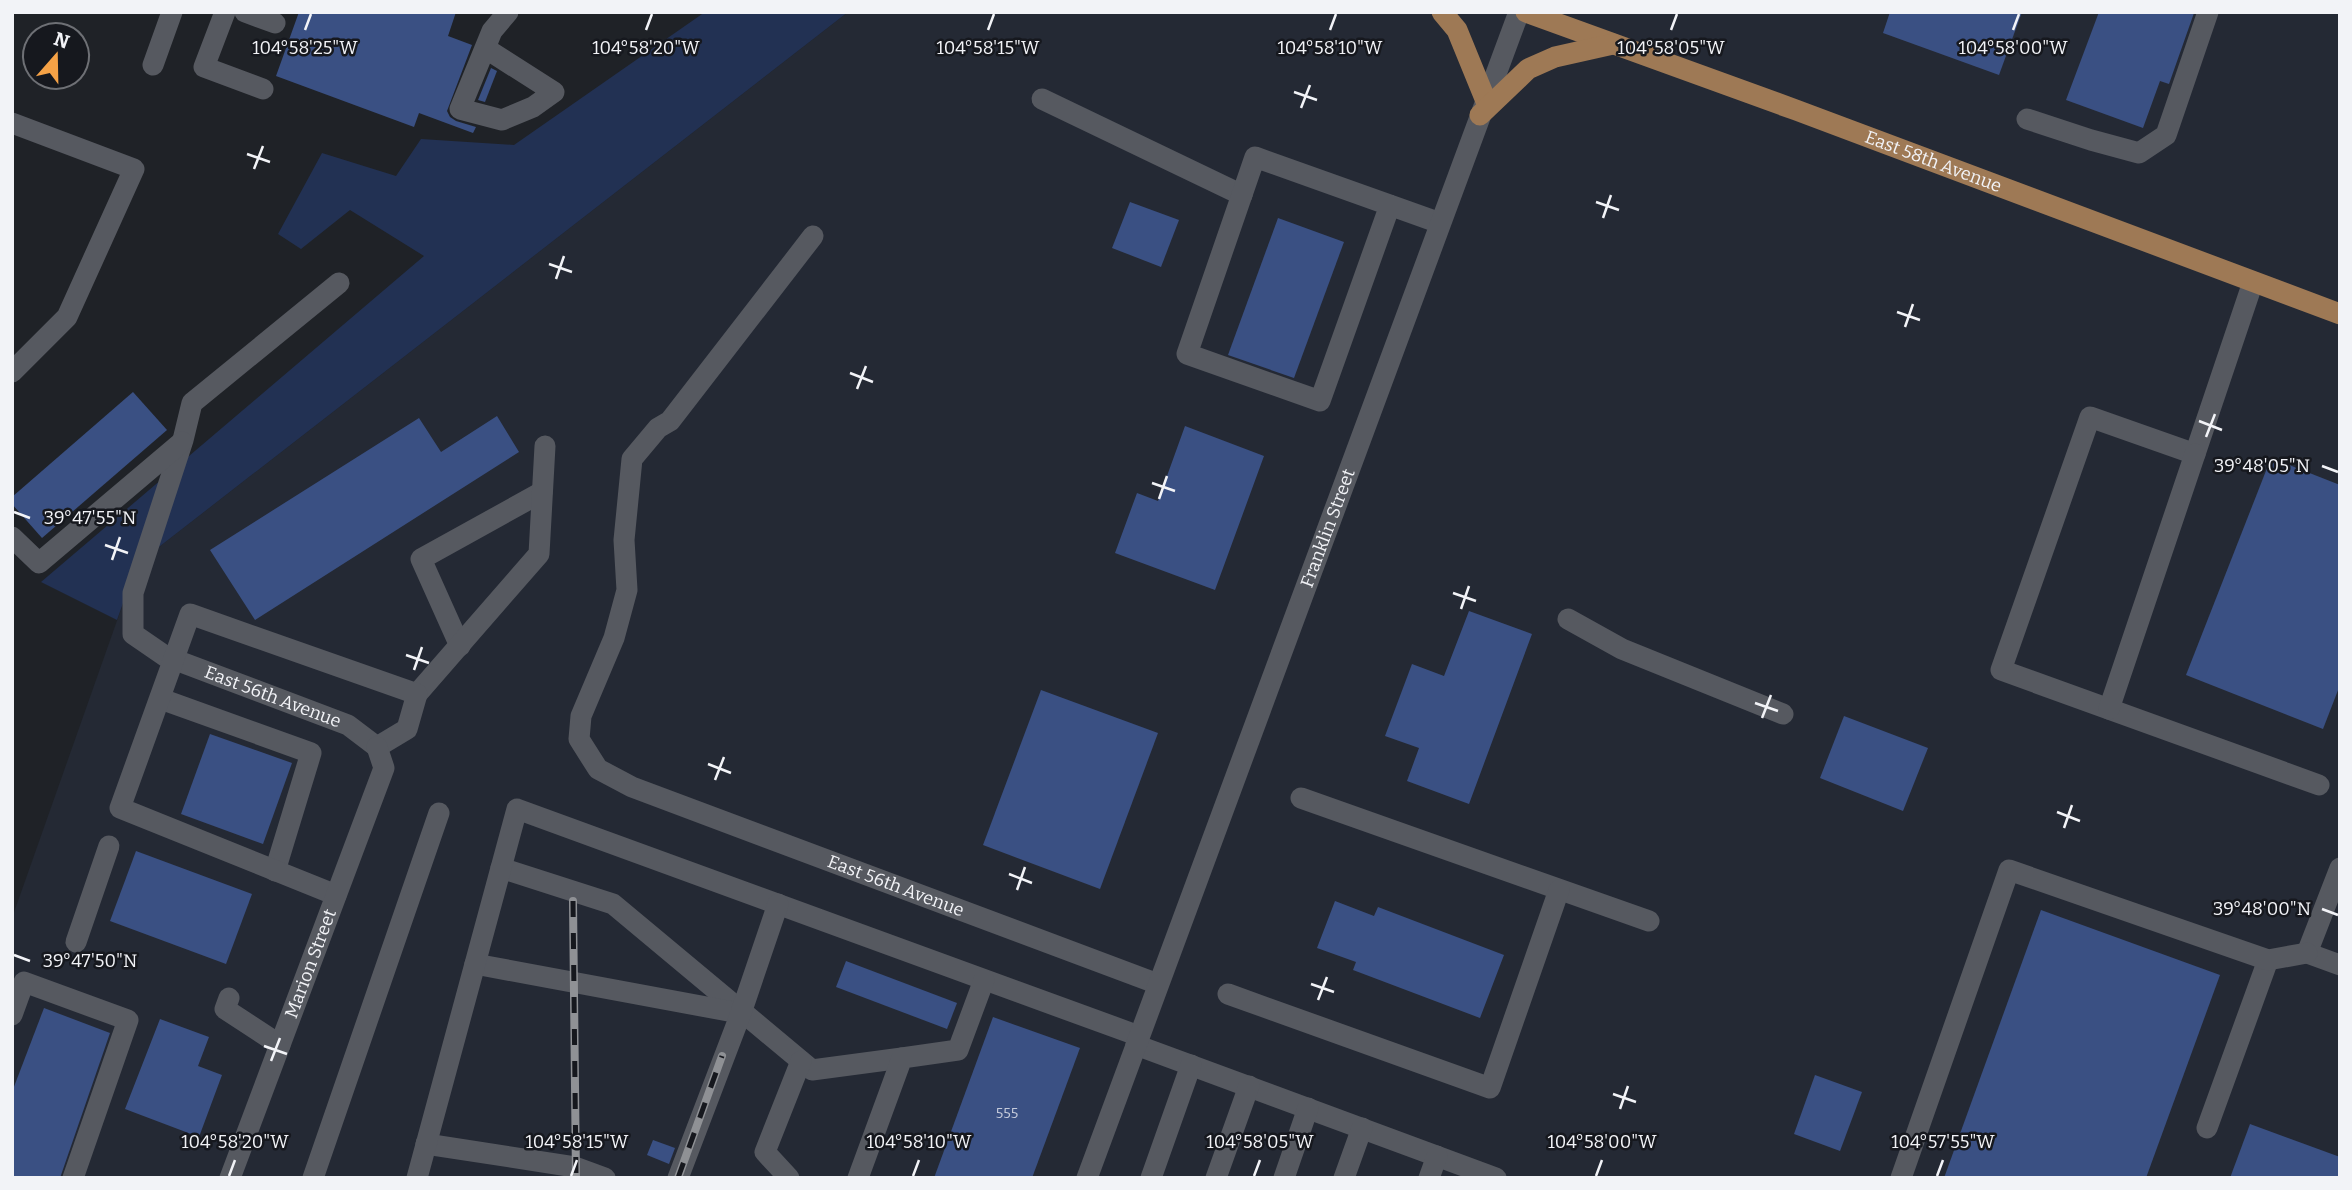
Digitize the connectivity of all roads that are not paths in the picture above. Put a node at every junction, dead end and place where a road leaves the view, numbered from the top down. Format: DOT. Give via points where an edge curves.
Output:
graph roads {
  1 [pos="172,12"];
  2 [pos="225,12"];
  3 [pos="245,12"];
  4 [pos="508,12"];
  5 [pos="1442,12"];
  6 [pos="1518,12"];
  7 [pos="1526,12"];
  8 [pos="2208,12"];
  9 [pos="275,23"];
  10 [pos="1614,44"];
  11 [pos="485,48"];
  12 [pos="152,65"];
  13 [pos="262,89"];
  14 [pos="1042,99"];
  15 [pos="1483,108"];
  16 [pos="2027,119"];
  17 [pos="12,123"];
  18 [pos="1242,195"];
  19 [pos="1390,205"];
  20 [pos="1440,223"];
  21 [pos="813,236"];
  22 [pos="2253,282"];
  23 [pos="339,283"];
  24 [pos="2340,314"];
  25 [pos="12,372"];
  26 [pos="183,440"];
  27 [pos="545,446"];
  28 [pos="2195,454"];
  29 [pos="542,492"];
  30 [pos="12,537"];
  31 [pos="1568,619"];
  32 [pos="460,646"];
  33 [pos="170,658"];
  34 [pos="417,694"];
  35 [pos="161,699"];
  36 [pos="2109,709"];
  37 [pos="1783,714"];
  38 [pos="377,747"];
  39 [pos="2319,785"];
  40 [pos="1301,798"];
  41 [pos="439,813"];
  42 [pos="109,846"];
  43 [pos="501,868"];
  44 [pos="2340,868"];
  45 [pos="275,871"];
  46 [pos="1559,890"];
  47 [pos="336,895"];
  48 [pos="778,904"];
  49 [pos="1649,922"];
  50 [pos="76,942"];
  51 [pos="2307,953"];
  52 [pos="2268,960"];
  53 [pos="475,964"];
  54 [pos="2340,965"];
  55 [pos="984,980"];
  56 [pos="1158,984"];
  57 [pos="1228,994"];
  58 [pos="229,998"];
  59 [pos="741,1013"];
  60 [pos="12,1016"];
  61 [pos="1138,1041"];
  62 [pos="280,1045"];
  63 [pos="902,1058"];
  64 [pos="801,1061"];
  65 [pos="1191,1065"];
  66 [pos="1249,1086"];
  67 [pos="1308,1108"];
  68 [pos="1362,1128"];
  69 [pos="2207,1128"];
  70 [pos="426,1143"];
  71 [pos="1437,1156"];
  72 [pos="73,1178"];
  73 [pos="230,1178"];
  74 [pos="313,1178"];
  75 [pos="416,1178"];
  76 [pos="605,1178"];
  77 [pos="678,1178"];
  78 [pos="789,1178"];
  79 [pos="858,1178"];
  80 [pos="1087,1178"];
  81 [pos="1151,1178"];
  82 [pos="1216,1178"];
  83 [pos="1284,1178"];
  84 [pos="1344,1178"];
  85 [pos="1429,1178"];
  86 [pos="1496,1178"];
  87 [pos="1900,1178"];
  1 -- 12 [label="street"];
  2 -- 13 [label="street" via="204,67"];
  3 -- 9 [label="street"];
  4 -- 11 [label="street"];
  5 -- 15 [label="main road" via="1457,30"];
  6 -- 15 [label="street, Franklin Street"];
  7 -- 10 [label="main road, East 58th Avenue"];
  8 -- 16 [label="street" via="2166,135 2140,153"];
  10 -- 15 [label="main road" via="1555,57 1528,69"];
  10 -- 22 [label="main road, East 58th Avenue"];
  14 -- 18 [label="street"];
  15 -- 20 [label="street, Franklin Street"];
  17 -- 25 [label="street" via="134,169 67,317"];
  18 -- 19 [label="street" via="1255,157"];
  18 -- 19 [label="street" via="1187,354 1320,401"];
  19 -- 20 [label="street"];
  20 -- 56 [label="street, Franklin Street"];
  21 -- 56 [label="street, East 56th Avenue" via="670,421 658,428 632,459 624,540 626,590 614,638 581,716 579,739 598,769 632,788"];
  22 -- 24 [label="main road, East 58th Avenue"];
  22 -- 28 [label="street"];
  23 -- 26 [label="street" via="192,403"];
  26 -- 30 [label="street" via="39,563"];
  26 -- 33 [label="street, East 56th Avenue" via="133,593 133,634"];
  27 -- 29 [label="street"];
  28 -- 36 [label="street"];
  28 -- 36 [label="street" via="2090,417 2001,670"];
  29 -- 32 [label="street" via="540,554"];
  29 -- 32 [label="street" via="421,559"];
  31 -- 37 [label="street" via="1622,649"];
  32 -- 34 [label="street"];
  33 -- 34 [label="street" via="190,614"];
  33 -- 35 [label="street"];
  33 -- 38 [label="street, East 56th Avenue" via="348,725"];
  34 -- 38 [label="street" via="407,729"];
  35 -- 45 [label="street" via="311,753"];
  35 -- 45 [label="street" via="120,808"];
  36 -- 39 [label="street"];
  38 -- 47 [label="street, Marion Street" via="384,768"];
  40 -- 46 [label="street"];
  41 -- 74 [label="street"];
  42 -- 50 [label="street"];
  43 -- 48 [label="street" via="517,809"];
  43 -- 53 [label="street"];
  43 -- 59 [label="street" via="613,904"];
  44 -- 51 [label="street"];
  45 -- 47 [label="street"];
  46 -- 49 [label="street"];
  46 -- 57 [label="street" via="1490,1088"];
  47 -- 62 [label="street, Marion Street"];
  48 -- 55 [label="street"];
  48 -- 59 [label="street"];
  51 -- 52 [label="street"];
  51 -- 54 [label="street"];
  52 -- 69 [label="street"];
  52 -- 87 [label="street" via="2009,870"];
  53 -- 59 [label="street"];
  53 -- 70 [label="street"];
  55 -- 61 [label="street"];
  55 -- 63 [label="street" via="958,1050"];
  56 -- 61 [label="street, Franklin Street"];
  58 -- 62 [label="street" via="225,1009"];
  59 -- 64 [label="street"];
  59 -- 77 [label="street"];
  60 -- 72 [label="street" via="24,982 128,1020"];
  61 -- 65 [label="street"];
  61 -- 80 [label="street, Franklin Street"];
  62 -- 73 [label="street, Marion Street"];
  63 -- 64 [label="street" via="812,1070"];
  63 -- 79 [label="street"];
  64 -- 78 [label="street" via="765,1152"];
  65 -- 66 [label="street"];
  65 -- 81 [label="street"];
  66 -- 67 [label="street"];
  66 -- 82 [label="street"];
  67 -- 68 [label="street"];
  67 -- 83 [label="street"];
  68 -- 71 [label="street"];
  68 -- 84 [label="street"];
  70 -- 75 [label="street"];
  70 -- 76 [label="street" via="575,1167"];
  71 -- 85 [label="street"];
  71 -- 86 [label="street"];
}
